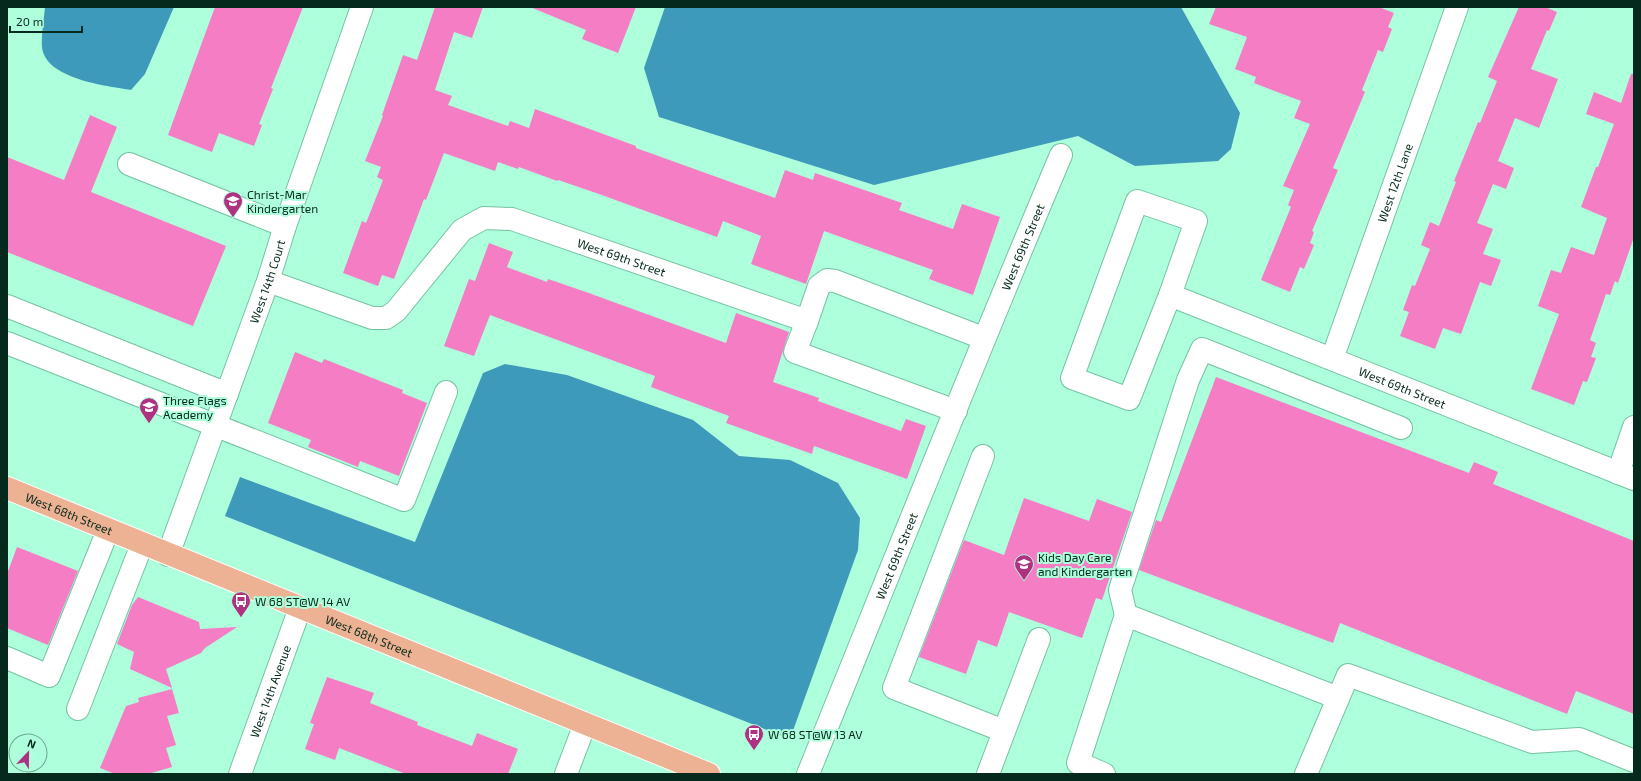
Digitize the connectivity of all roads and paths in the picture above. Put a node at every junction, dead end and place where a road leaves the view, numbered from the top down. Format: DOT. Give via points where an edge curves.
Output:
graph roads {
  1 [pos="362,7"];
  2 [pos="1457,7"];
  3 [pos="1061,155"];
  4 [pos="129,164"];
  5 [pos="285,226"];
  6 [pos="268,281"];
  7 [pos="1170,295"];
  8 [pos="7,306"];
  9 [pos="807,322"];
  10 [pos="983,338"];
  11 [pos="7,343"];
  12 [pos="1332,359"];
  13 [pos="446,392"];
  14 [pos="227,394"];
  15 [pos="956,411"];
  16 [pos="216,426"];
  17 [pos="1634,427"];
  18 [pos="1401,428"];
  19 [pos="982,456"];
  20 [pos="1626,476"];
  21 [pos="7,488"];
  22 [pos="108,530"];
  23 [pos="142,544"];
  24 [pos="168,555"];
  25 [pos="300,608"];
  26 [pos="1126,615"];
  27 [pos="1039,639"];
  28 [pos="7,658"];
  29 [pos="1338,698"];
  30 [pos="78,709"];
  31 [pos="585,724"];
  32 [pos="1004,731"];
  33 [pos="1634,761"];
  34 [pos="240,774"];
  35 [pos="566,774"];
  36 [pos="709,774"];
  37 [pos="808,774"];
  38 [pos="988,774"];
  39 [pos="1104,774"];
  40 [pos="1306,774"];
  1 -- 5 [label="street, West 14th Court"];
  2 -- 12 [label="street, West 12th Lane"];
  3 -- 10 [label="street, West 69th Street"];
  4 -- 5 [label="street"];
  5 -- 6 [label="street, West 14th Court"];
  6 -- 9 [label="street, West 69th Street" via="372,318 386,318 396,311 462,230 484,218 512,219"];
  6 -- 14 [label="street, West 14th Court"];
  7 -- 7 [label="street" via="1196,221 1137,201 1072,378 1129,399"];
  7 -- 12 [label="street, West 69th Street"];
  8 -- 14 [label="street"];
  9 -- 10 [label="street" via="819,286 826,280 835,281"];
  9 -- 15 [label="street" via="795,352"];
  10 -- 15 [label="street, West 69th Street"];
  11 -- 16 [label="street"];
  12 -- 20 [label="street, West 69th Street"];
  13 -- 16 [label="street" via="404,500"];
  14 -- 16 [label="street, West 14th Court"];
  15 -- 37 [label="street, West 69th Street"];
  16 -- 24 [label="street, West 14th Court"];
  17 -- 20 [label="street"];
  18 -- 26 [label="street" via="1202,349 1186,388 1120,590"];
  19 -- 32 [label="street" via="894,688"];
  21 -- 22 [label="main road, West 68th Street"];
  22 -- 23 [label="main road, West 68th Street"];
  22 -- 28 [label="street" via="49,676"];
  23 -- 24 [label="main road, West 68th Street"];
  23 -- 30 [label="street"];
  24 -- 25 [label="main road, West 68th Street"];
  25 -- 31 [label="main road, West 68th Street"];
  25 -- 34 [label="street, West 14th Avenue"];
  26 -- 29 [label="street"];
  26 -- 39 [label="street" via="1078,763"];
  27 -- 32 [label="street"];
  29 -- 33 [label="street" via="1348,674 1532,742 1579,739"];
  29 -- 40 [label="street"];
  31 -- 35 [label="street"];
  31 -- 36 [label="main road, West 68th Street"];
  32 -- 38 [label="street"];
}
